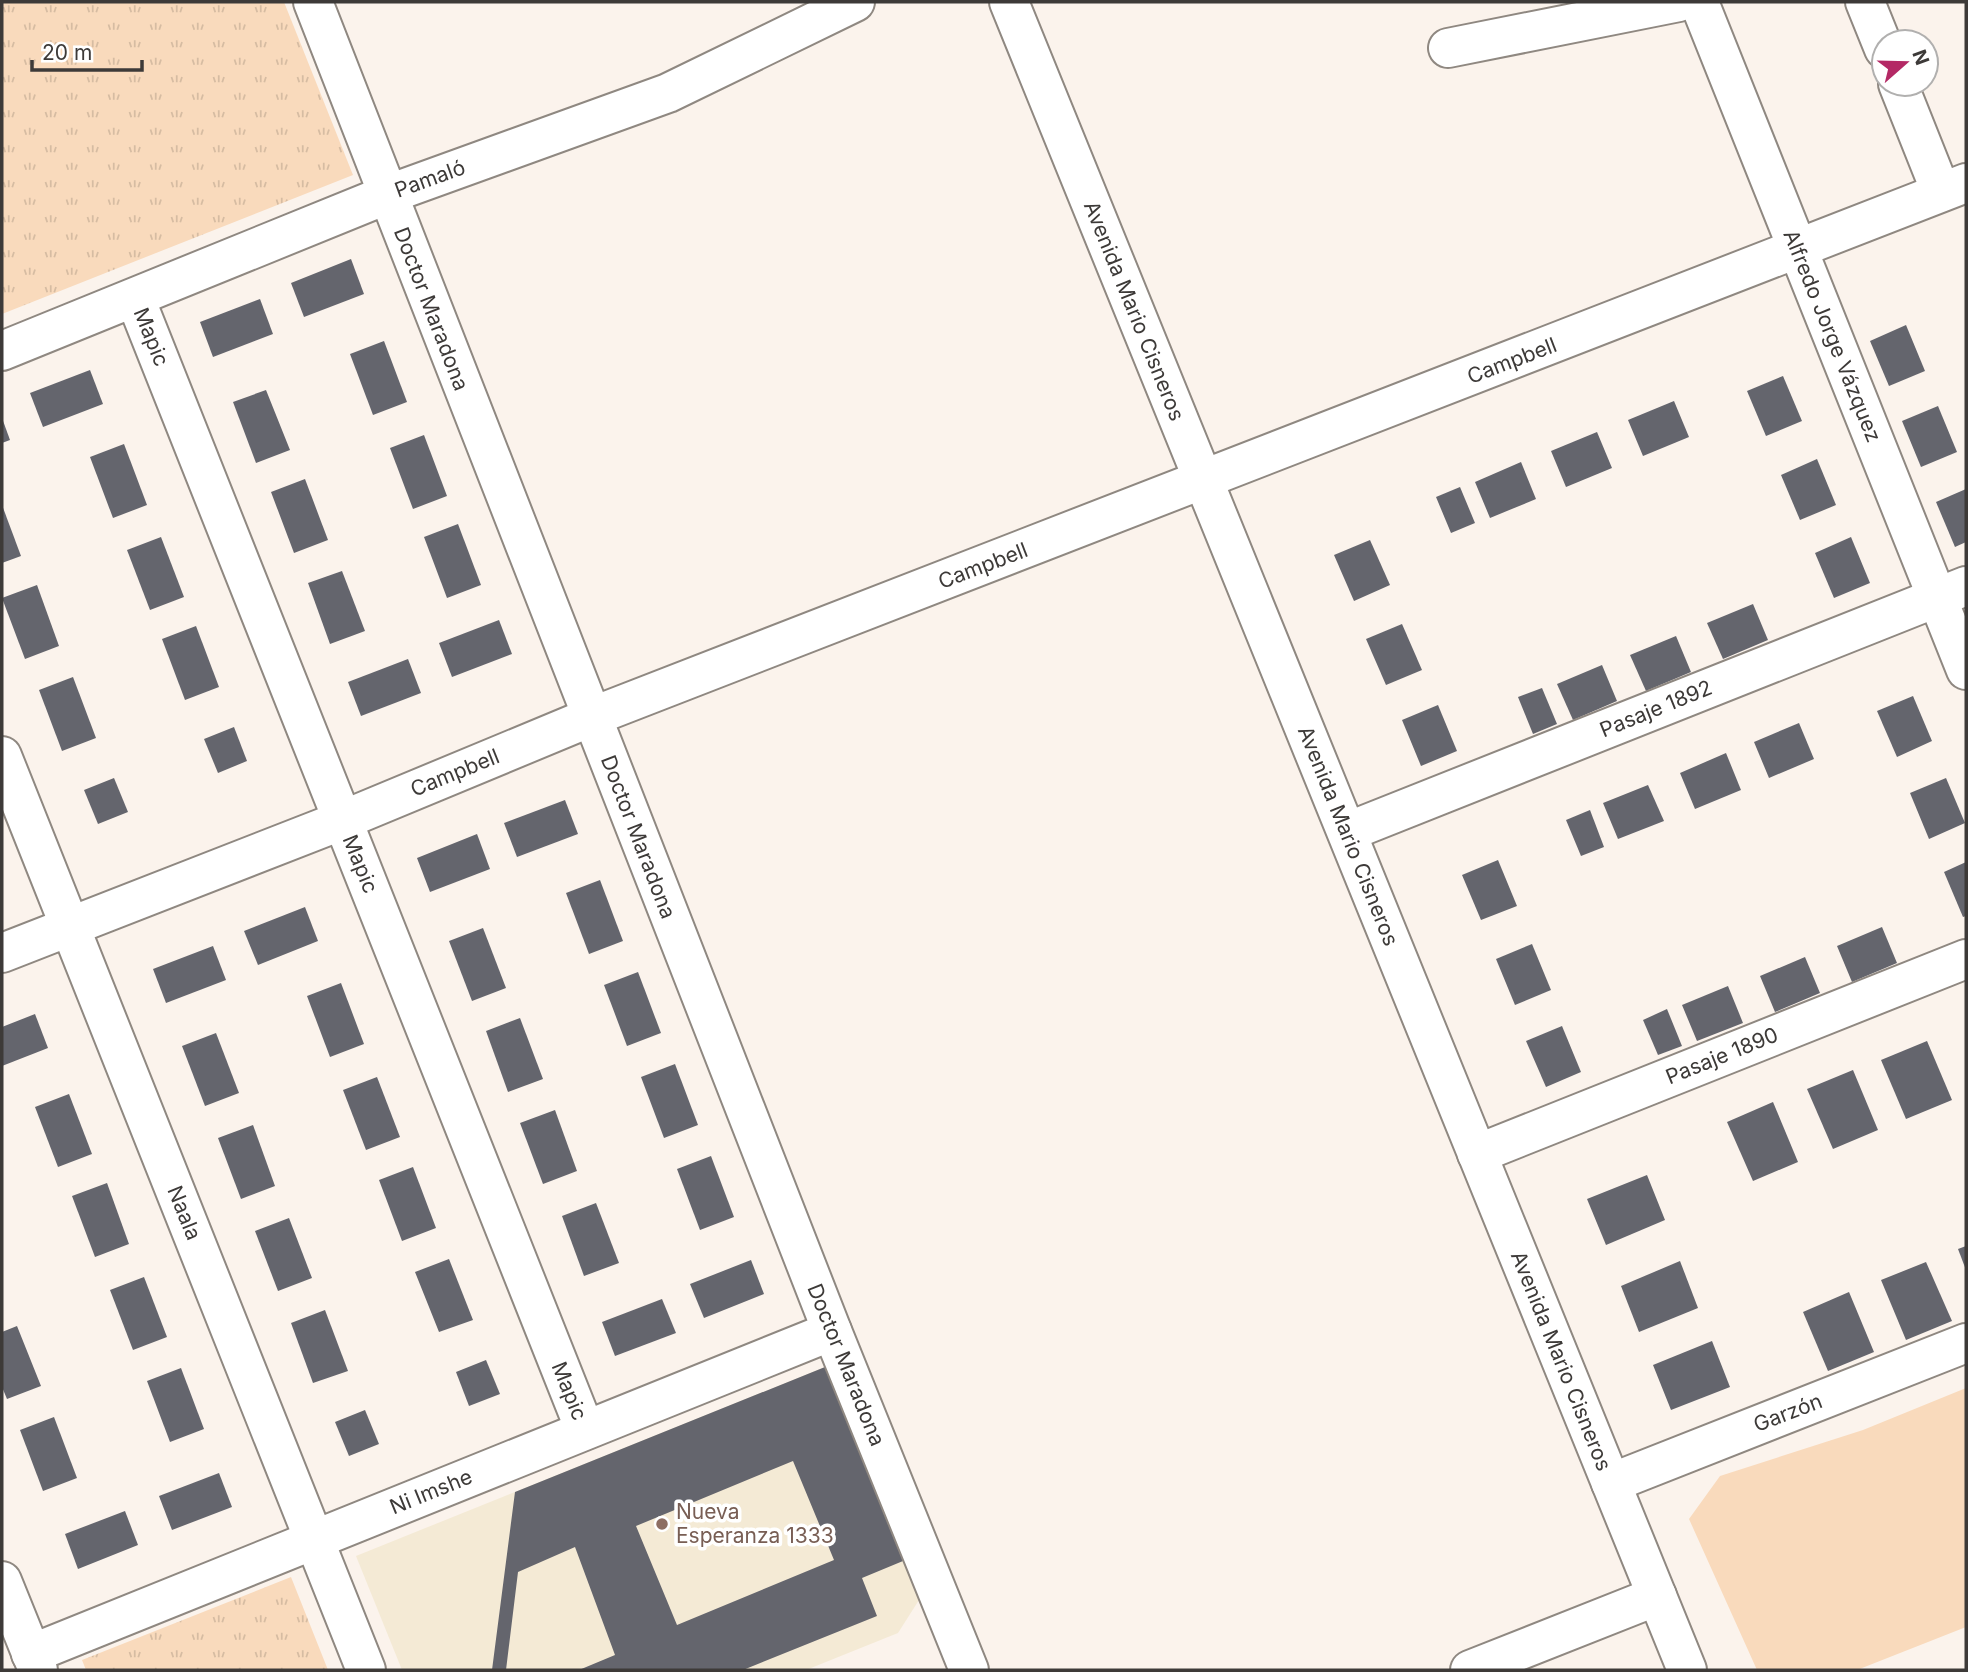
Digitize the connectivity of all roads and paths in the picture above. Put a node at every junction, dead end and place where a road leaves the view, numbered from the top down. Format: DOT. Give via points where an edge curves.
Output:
graph roads {
  1 [pos="313,2"];
  2 [pos="855,2"];
  3 [pos="1009,2"];
  4 [pos="1679,2"];
  5 [pos="1699,2"];
  6 [pos="1865,2"];
  7 [pos="1876,28"];
  8 [pos="1448,48"];
  9 [pos="1906,98"];
  10 [pos="1954,188"];
  11 [pos="386,195"];
  12 [pos="1797,248"];
  13 [pos="135,298"];
  14 [pos="2,351"];
  15 [pos="1204,482"];
  16 [pos="1952,591"];
  17 [pos="1966,670"];
  18 [pos="591,717"];
  19 [pos="2,756"];
  20 [pos="343,820"];
  21 [pos="1347,832"];
  22 [pos="69,927"];
  23 [pos="2,953"];
  24 [pos="1966,959"];
  25 [pos="1477,1154"];
  26 [pos="832,1331"];
  27 [pos="1966,1343"];
  28 [pos="585,1430"];
  29 [pos="1611,1483"];
  30 [pos="313,1539"];
  31 [pos="2,1581"];
  32 [pos="1657,1596"];
  33 [pos="35,1662"];
  34 [pos="965,1669"];
  35 [pos="366,1670"];
  36 [pos="1470,1670"];
  37 [pos="1687,1670"];
  1 -- 11 [label="street, Doctor Maradona"];
  2 -- 11 [label="street, Pamaló" via="668,93"];
  3 -- 15 [label="street, Avenida Mario Cisneros"];
  4 -- 8 [label="street"];
  5 -- 12 [label="street, Alfredo Jorge Vázquez"];
  6 -- 7 [label="street"];
  9 -- 10 [label="street"];
  10 -- 12 [label="street, Campbell"];
  11 -- 13 [label="street, Pamaló"];
  11 -- 18 [label="street, Doctor Maradona"];
  12 -- 15 [label="street, Campbell"];
  12 -- 16 [label="street, Alfredo Jorge Vázquez"];
  13 -- 14 [label="street, Pamaló"];
  13 -- 20 [label="street, Mapic"];
  15 -- 18 [label="street, Campbell"];
  15 -- 21 [label="street, Avenida Mario Cisneros"];
  16 -- 17 [label="street, Alfredo Jorge Vázquez"];
  16 -- 21 [label="street, Pasaje 1892"];
  18 -- 20 [label="street, Campbell"];
  18 -- 26 [label="street, Doctor Maradona"];
  19 -- 22 [label="street, Naala"];
  20 -- 22 [label="street, Campbell"];
  20 -- 28 [label="street, Mapic"];
  21 -- 25 [label="street, Avenida Mario Cisneros"];
  22 -- 23 [label="street, Campbell"];
  22 -- 30 [label="street, Naala"];
  24 -- 25 [label="street, Pasaje 1890"];
  25 -- 29 [label="street, Avenida Mario Cisneros"];
  26 -- 28 [label="street, Ni Imshe"];
  26 -- 34 [label="street, Doctor Maradona"];
  27 -- 29 [label="street, Garzón"];
  28 -- 30 [label="street, Ni Imshe"];
  29 -- 32 [label="street, Avenida Mario Cisneros"];
  30 -- 33 [label="street, Ni Imshe"];
  30 -- 35 [label="street, Naala"];
  31 -- 33 [label="street"];
  32 -- 36 [label="street"];
  32 -- 37 [label="street, Avenida Mario Cisneros"];
}
